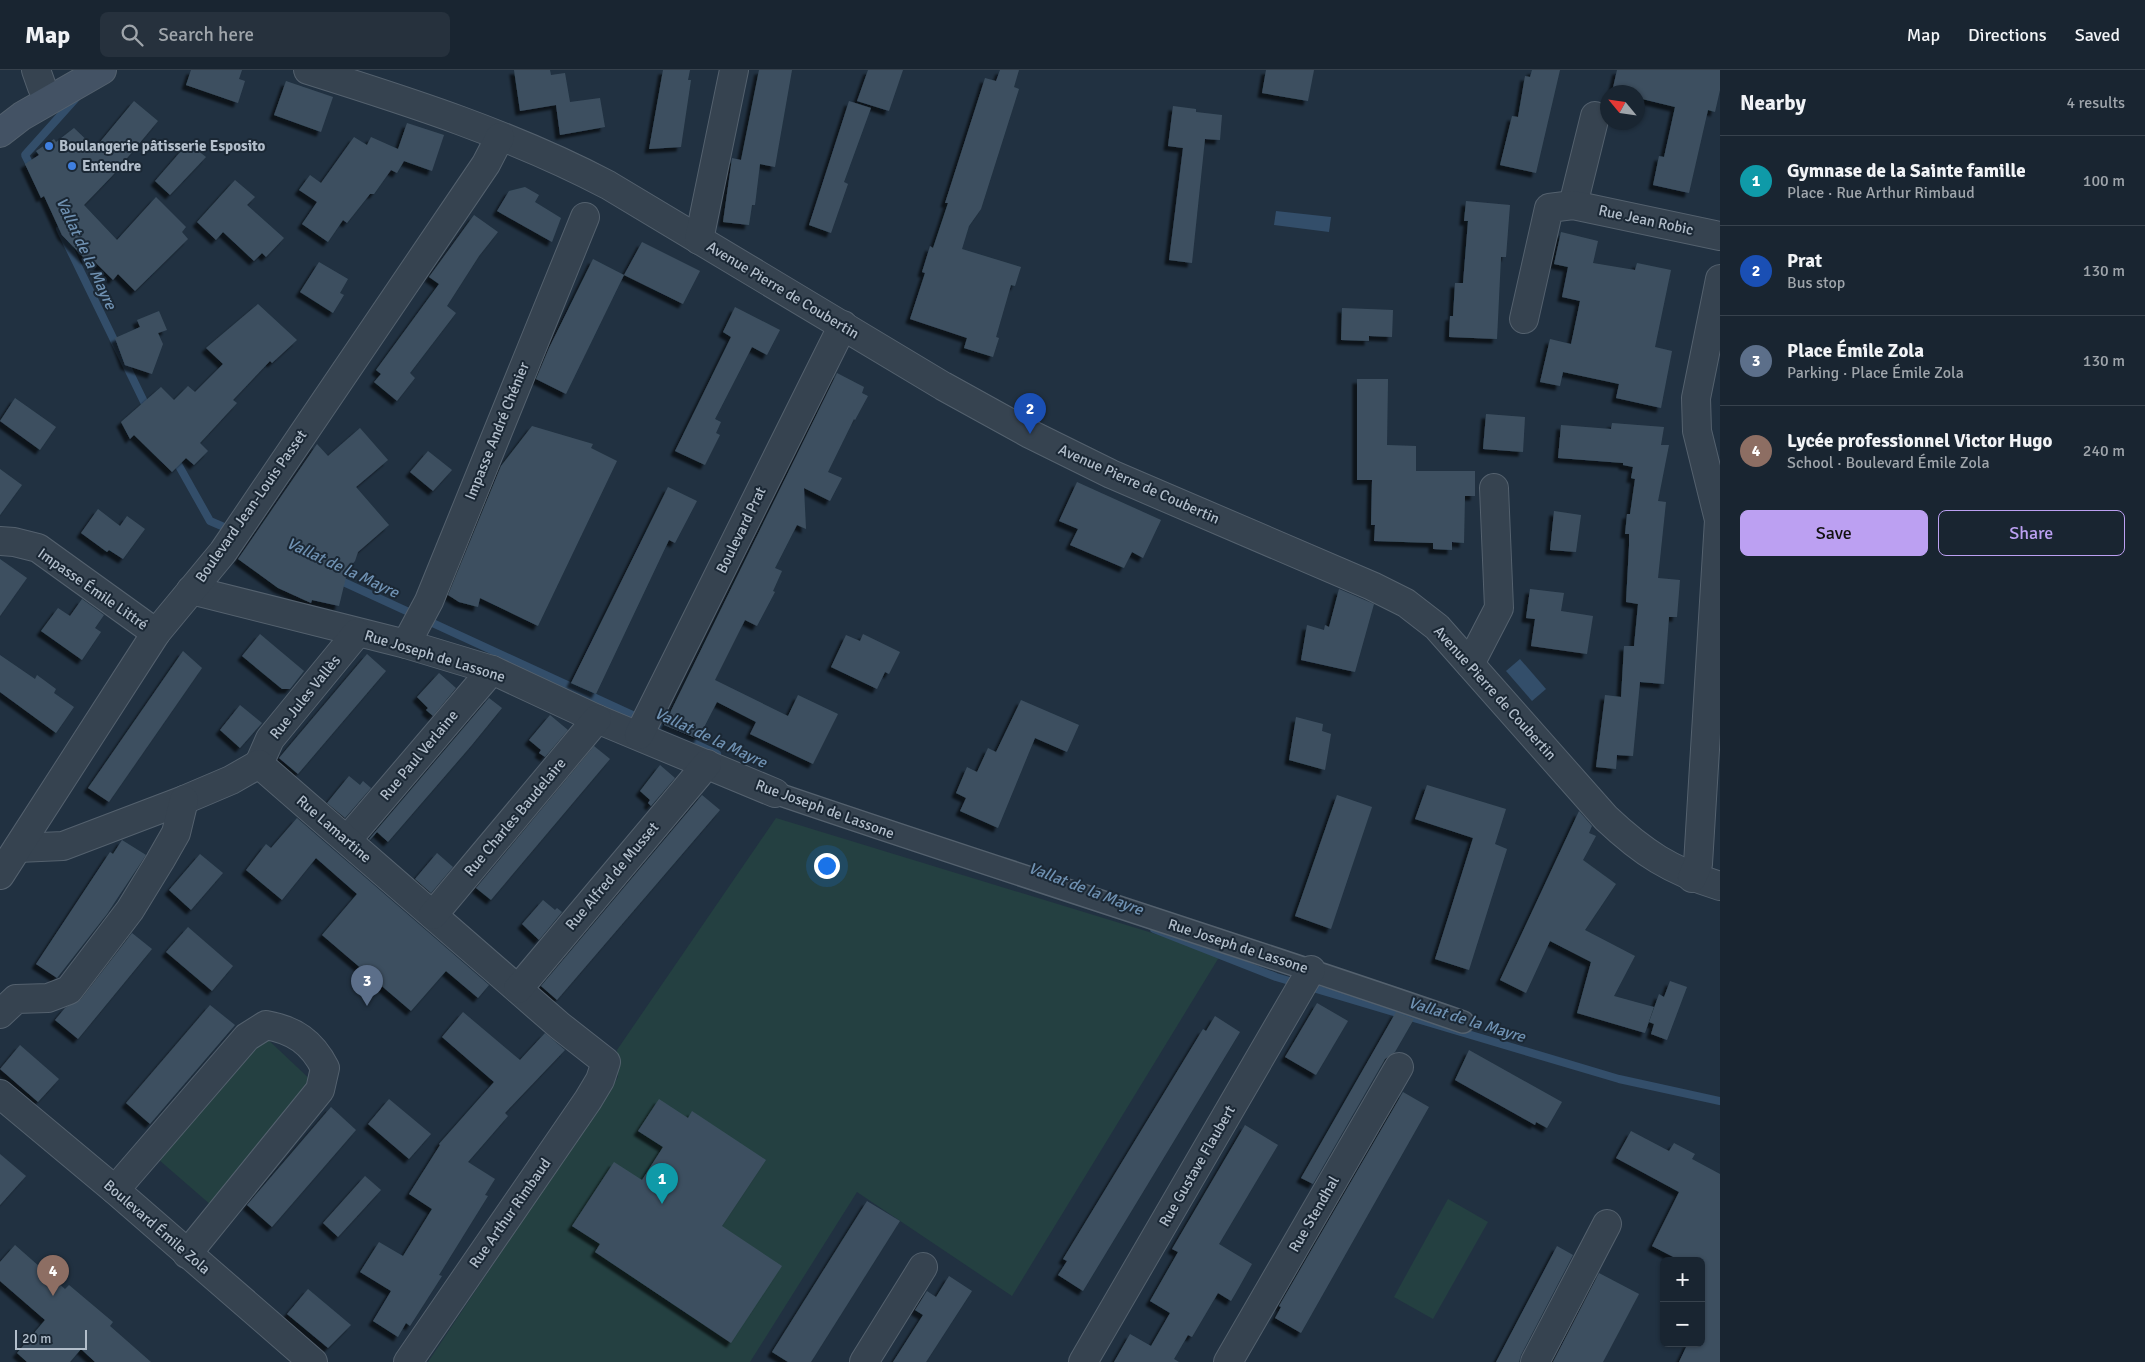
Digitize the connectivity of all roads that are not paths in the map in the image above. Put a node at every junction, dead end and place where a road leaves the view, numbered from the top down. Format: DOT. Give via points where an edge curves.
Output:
graph roads {
  1 [pos="74,70"];
  2 [pos="102,70"];
  3 [pos="308,70"];
  4 [pos="734,70"];
  5 [pos="39,78"];
  6 [pos="0,116"];
  7 [pos="1595,116"];
  8 [pos="0,133"];
  9 [pos="500,136"];
  10 [pos="1573,205"];
  11 [pos="585,217"];
  12 [pos="1720,236"];
  13 [pos="699,240"];
  14 [pos="1720,280"];
  15 [pos="1524,319"];
  16 [pos="843,326"];
  17 [pos="1714,332"];
  18 [pos="1494,488"];
  19 [pos="1720,521"];
  20 [pos="0,541"];
  21 [pos="191,590"];
  22 [pos="1717,619"];
  23 [pos="156,633"];
  24 [pos="357,633"];
  25 [pos="406,644"];
  26 [pos="1470,664"];
  27 [pos="492,670"];
  28 [pos="597,719"];
  29 [pos="639,735"];
  30 [pos="259,764"];
  31 [pos="707,764"];
  32 [pos="775,793"];
  33 [pos="184,800"];
  34 [pos="347,840"];
  35 [pos="18,848"];
  36 [pos="0,875"];
  37 [pos="1692,878"];
  38 [pos="1720,886"];
  39 [pos="433,915"];
  40 [pos="1311,970"];
  41 [pos="518,989"];
  42 [pos="0,1014"];
  43 [pos="1463,1022"];
  44 [pos="606,1062"];
  45 [pos="1400,1067"];
  46 [pos="0,1094"];
  47 [pos="115,1190"];
  48 [pos="1606,1224"];
  49 [pos="187,1254"];
  50 [pos="923,1267"];
  51 [pos="313,1362"];
  52 [pos="408,1362"];
  53 [pos="864,1362"];
  54 [pos="1083,1362"];
  55 [pos="1228,1362"];
  56 [pos="1535,1362"];
  1 -- 5 [label="main road"];
  2 -- 8 [label="main road" via="22,116"];
  3 -- 9 [label="street, Avenue Pierre de Coubertin" via="411,102"];
  4 -- 13 [label="street"];
  5 -- 6 [label="main road"];
  7 -- 10 [label="street"];
  9 -- 13 [label="street, Avenue Pierre de Coubertin" via="575,168"];
  9 -- 21 [label="street, Boulevard Jean-Louis Passet" via="486,164 234,536"];
  10 -- 12 [label="street, Rue Jean Robic"];
  10 -- 15 [label="street, Rue Jean Robic" via="1549,208"];
  11 -- 25 [label="street, Impasse André Chénier" via="429,601"];
  13 -- 16 [label="street, Avenue Pierre de Coubertin"];
  14 -- 17 [label="street"];
  16 -- 26 [label="street, Avenue Pierre de Coubertin" via="951,391 1062,451 1372,586 1406,604 1438,627"];
  16 -- 29 [label="street, Boulevard Prat"];
  17 -- 19 [label="street" via="1696,398 1697,431"];
  18 -- 26 [label="street" via="1499,608"];
  19 -- 22 [label="street"];
  20 -- 23 [label="street, Impasse Émile Littré" via="38,548"];
  21 -- 23 [label="street, Boulevard Jean-Louis Passet"];
  21 -- 24 [label="street, Rue Joseph de Lassone"];
  22 -- 37 [label="street" via="1698,864"];
  23 -- 35 [label="street, Boulevard Jean-Louis Passet"];
  24 -- 25 [label="street, Rue Joseph de Lassone"];
  24 -- 30 [label="street, Rue Jules Vallès" via="270,739"];
  25 -- 27 [label="street, Rue Joseph de Lassone"];
  26 -- 37 [label="street, Avenue Pierre de Coubertin" via="1606,818 1633,844"];
  27 -- 28 [label="street, Rue Joseph de Lassone"];
  27 -- 34 [label="street, Rue Paul Verlaine"];
  28 -- 29 [label="street, Rue Joseph de Lassone"];
  28 -- 39 [label="street, Rue Charles Baudelaire"];
  29 -- 31 [label="street, Rue Joseph de Lassone"];
  30 -- 33 [label="street"];
  30 -- 34 [label="street, Rue Lamartine"];
  31 -- 32 [label="street, Rue Joseph de Lassone"];
  31 -- 41 [label="street, Rue Alfred de Musset"];
  32 -- 40 [label="street, Rue Joseph de Lassone"];
  33 -- 35 [label="street" via="64,846"];
  33 -- 42 [label="street" via="176,833 160,861 130,910 69,990 48,998 16,999"];
  34 -- 39 [label="street, Rue Lamartine"];
  35 -- 36 [label="street, Boulevard Jean-Louis Passet"];
  37 -- 38 [label="street, Avenue Pierre de Coubertin"];
  39 -- 41 [label="street, Rue Lamartine"];
  40 -- 43 [label="street, Rue Joseph de Lassone"];
  40 -- 54 [label="street, Rue Gustave Flaubert"];
  41 -- 44 [label="street, Rue Lamartine"];
  44 -- 52 [label="street, Rue Arthur Rimbaud" via="588,1100"];
  45 -- 55 [label="street, Rue Stendhal"];
  46 -- 47 [label="street, Boulevard Émile Zola"];
  47 -- 49 [label="street, Boulevard Émile Zola"];
  47 -- 49 [label="street" via="247,1037 266,1025 284,1028 306,1043 317,1053 325,1068 320,1090"];
  48 -- 56 [label="street"];
  49 -- 51 [label="street, Boulevard Émile Zola"];
  50 -- 53 [label="street"];
}
